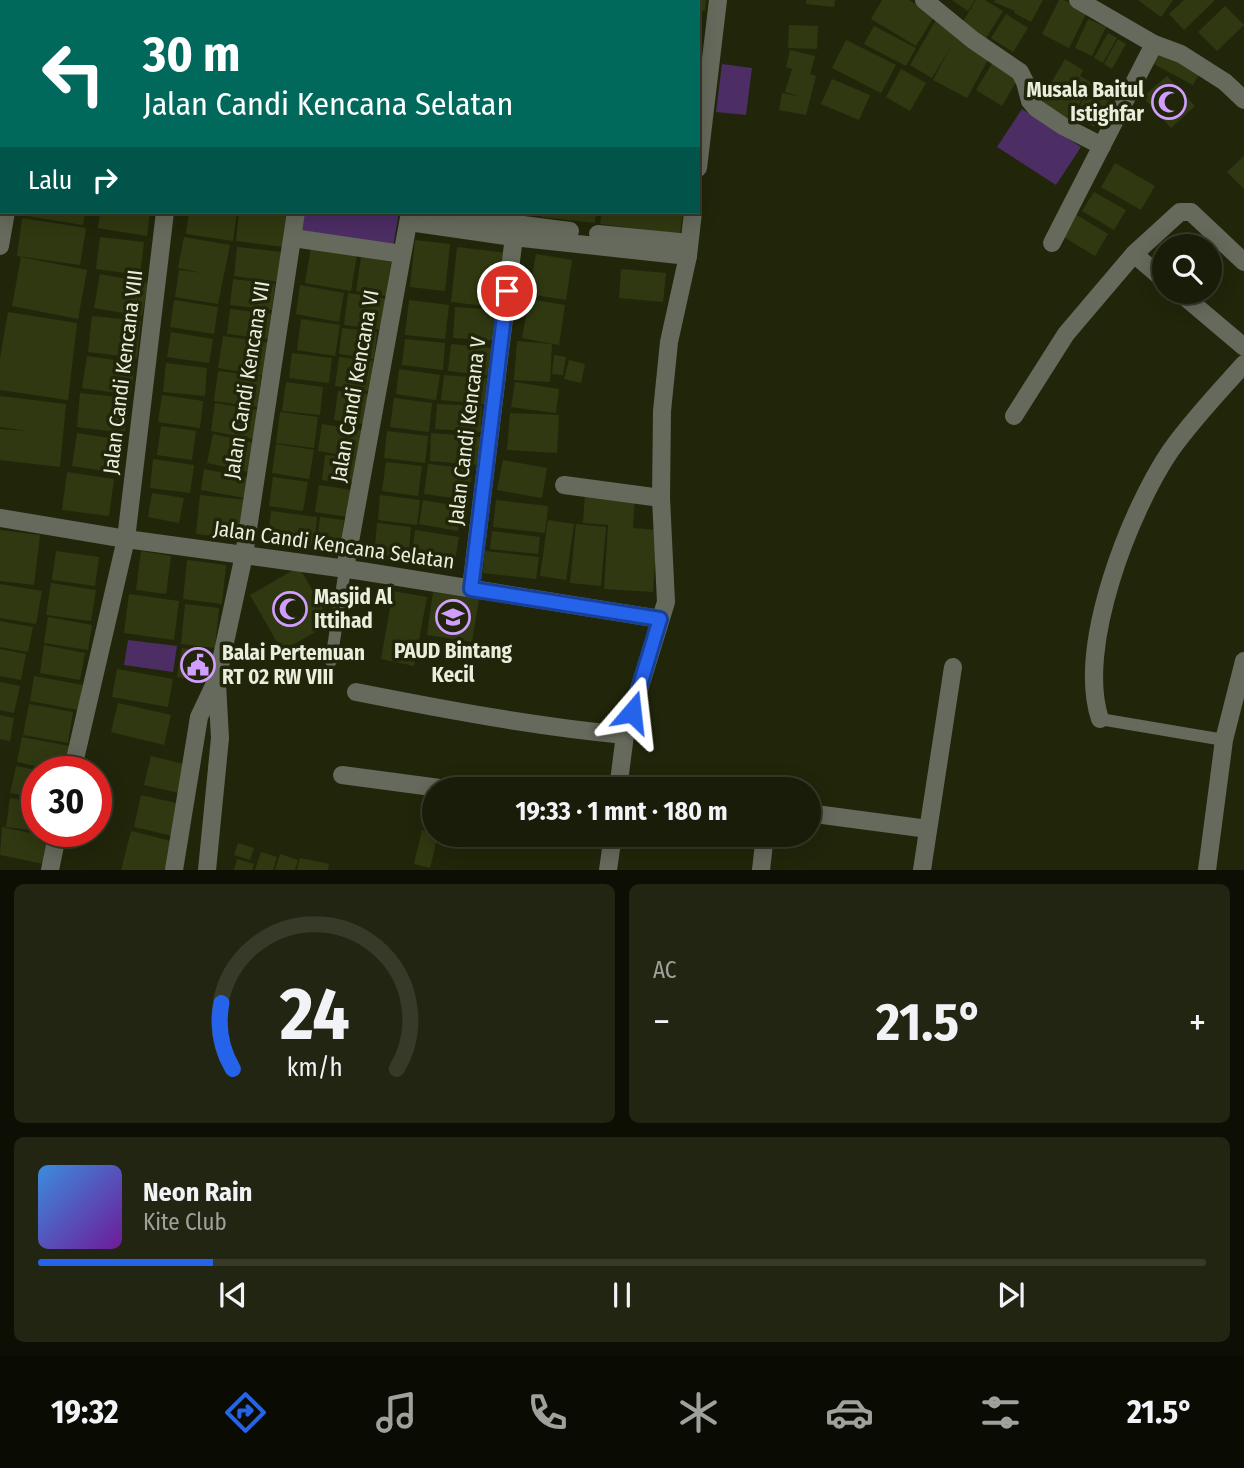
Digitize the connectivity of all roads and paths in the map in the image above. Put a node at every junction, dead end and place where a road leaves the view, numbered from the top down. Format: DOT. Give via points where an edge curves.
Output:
graph roads {
  1 [pos="718,0"];
  2 [pos="924,0"];
  3 [pos="1078,0"];
  4 [pos="1154,44"];
  5 [pos="1244,100"];
  6 [pos="1102,146"];
  7 [pos="700,151"];
  8 [pos="6,214"];
  9 [pos="165,214"];
  10 [pos="296,214"];
  11 [pos="693,214"];
  12 [pos="413,215"];
  13 [pos="515,224"];
  14 [pos="293,238"];
  15 [pos="1052,243"];
  16 [pos="0,246"];
  17 [pos="688,249"];
  18 [pos="402,254"];
  19 [pos="1134,254"];
  20 [pos="1244,262"];
  21 [pos="1152,270"];
  22 [pos="1192,304"];
  23 [pos="1244,347"];
  24 [pos="1244,363"];
  25 [pos="1014,416"];
  26 [pos="564,485"];
  27 [pos="661,498"];
  28 [pos="0,518"];
  29 [pos="126,538"];
  30 [pos="244,555"];
  31 [pos="345,569"];
  32 [pos="471,589"];
  33 [pos="660,619"];
  34 [pos="331,661"];
  35 [pos="1244,661"];
  36 [pos="953,667"];
  37 [pos="217,679"];
  38 [pos="356,692"];
  39 [pos="1100,719"];
  40 [pos="625,735"];
  41 [pos="1224,740"];
  42 [pos="76,756"];
  43 [pos="342,775"];
  44 [pos="620,777"];
  45 [pos="422,786"];
  46 [pos="821,815"];
  47 [pos="928,829"];
  48 [pos="55,847"];
  49 [pos="611,847"];
  50 [pos="764,847"];
  51 [pos="50,870"];
  52 [pos="174,870"];
  53 [pos="207,870"];
  54 [pos="608,870"];
  55 [pos="761,870"];
  56 [pos="922,870"];
  57 [pos="1207,870"];
  1 -- 7 [label="street"];
  2 -- 6 [label="street" via="1020,72 1036,108"];
  3 -- 4 [label="street"];
  4 -- 5 [label="street" via="1192,61"];
  4 -- 6 [label="street"];
  6 -- 15 [label="street"];
  8 -- 16 [label="street"];
  9 -- 29 [label="street, Jalan Candi Kencana VIII"];
  10 -- 14 [label="street, Jalan Candi Kencana VII"];
  11 -- 17 [label="street"];
  12 -- 13 [label="street"];
  12 -- 18 [label="street, Jalan Candi Kencana VI"];
  13 -- 17 [label="street"];
  13 -- 32 [label="street, Jalan Candi Kencana V"];
  14 -- 18 [label="street"];
  14 -- 30 [label="street, Jalan Candi Kencana VII"];
  17 -- 27 [label="street" via="669,342"];
  18 -- 31 [label="street, Jalan Candi Kencana VI"];
  19 -- 20 [label="street" via="1186,211"];
  19 -- 21 [label="street"];
  19 -- 25 [label="street" via="1066,334"];
  22 -- 23 [label="street"];
  24 -- 39 [label="street" via="1170,452 1130,527 1097,645"];
  26 -- 27 [label="street"];
  27 -- 33 [label="street" via="666,597"];
  28 -- 29 [label="street, Jalan Candi Kencana Selatan"];
  29 -- 30 [label="street, Jalan Candi Kencana Selatan"];
  29 -- 42 [label="street, Jalan Candi Kencana VIII"];
  30 -- 31 [label="street, Jalan Candi Kencana Selatan"];
  30 -- 37 [label="street, Jalan Candi Kencana VII"];
  31 -- 32 [label="street, Jalan Candi Kencana Selatan"];
  31 -- 34 [label="lane"];
  32 -- 33 [label="street, Jalan Candi Kencana Selatan"];
  33 -- 40 [label="street"];
  35 -- 41 [label="street"];
  36 -- 47 [label="street"];
  37 -- 52 [label="street" via="199,717"];
  37 -- 53 [label="street" via="220,738"];
  38 -- 40 [label="street" via="543,727"];
  39 -- 41 [label="lane"];
  40 -- 44 [label="street"];
  41 -- 57 [label="street"];
  43 -- 45 [label="street"];
  46 -- 47 [label="street"];
  47 -- 56 [label="street"];
  48 -- 51 [label="street"];
  49 -- 54 [label="street"];
  50 -- 55 [label="street"];
}
